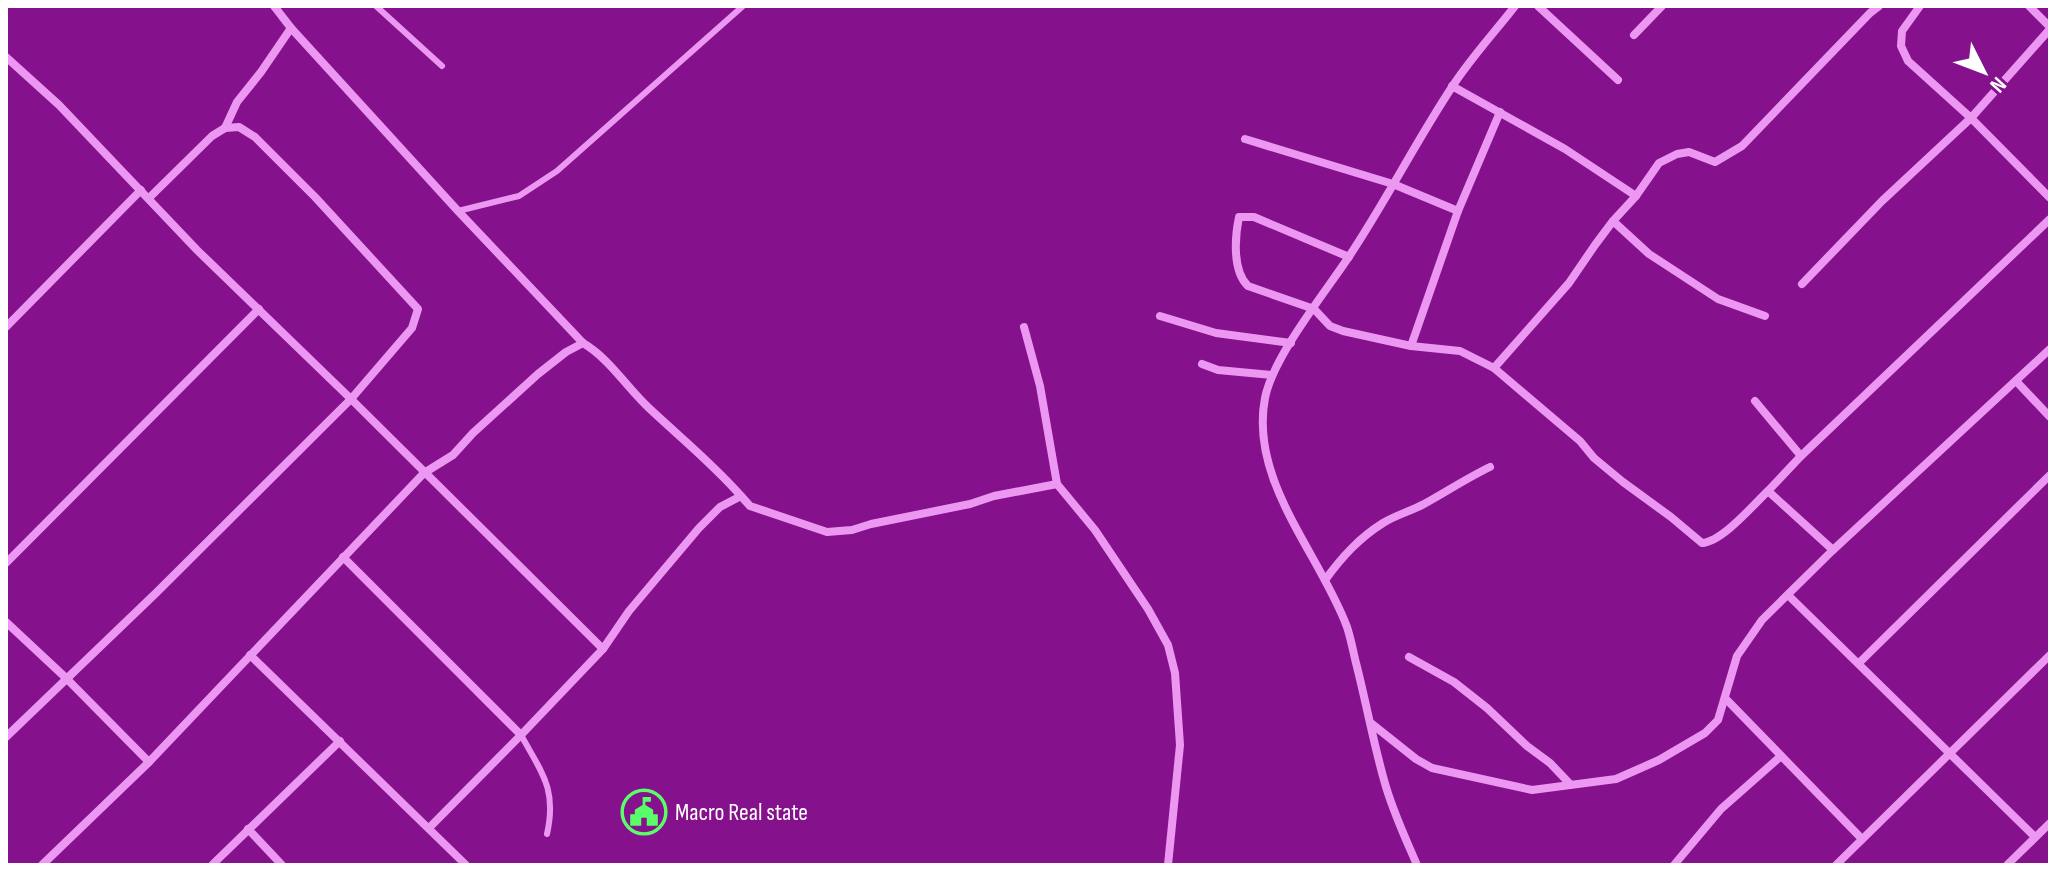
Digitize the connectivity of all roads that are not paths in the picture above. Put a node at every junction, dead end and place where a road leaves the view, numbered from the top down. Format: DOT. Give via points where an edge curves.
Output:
graph roads {
  1 [pos="274,6"];
  2 [pos="376,6"];
  3 [pos="743,6"];
  4 [pos="1515,6"];
  5 [pos="1538,6"];
  6 [pos="1662,6"];
  7 [pos="1879,6"];
  8 [pos="1920,6"];
  9 [pos="2029,6"];
  10 [pos="291,28"];
  11 [pos="2050,28"];
  12 [pos="1634,35"];
  13 [pos="6,57"];
  14 [pos="442,66"];
  15 [pos="1618,80"];
  16 [pos="1452,86"];
  17 [pos="1500,112"];
  18 [pos="1971,118"];
  19 [pos="225,128"];
  20 [pos="1245,139"];
  21 [pos="1393,184"];
  22 [pos="141,190"];
  23 [pos="1636,196"];
  24 [pos="149,198"];
  25 [pos="2050,198"];
  26 [pos="458,211"];
  27 [pos="1458,211"];
  28 [pos="2050,219"];
  29 [pos="1613,221"];
  30 [pos="1349,257"];
  31 [pos="1802,284"];
  32 [pos="259,309"];
  33 [pos="1314,309"];
  34 [pos="1160,316"];
  35 [pos="1765,316"];
  36 [pos="6,327"];
  37 [pos="1024,327"];
  38 [pos="583,343"];
  39 [pos="1291,343"];
  40 [pos="1411,346"];
  41 [pos="2050,349"];
  42 [pos="1202,364"];
  43 [pos="1494,368"];
  44 [pos="1272,375"];
  45 [pos="2016,381"];
  46 [pos="351,399"];
  47 [pos="1755,401"];
  48 [pos="2050,417"];
  49 [pos="1801,456"];
  50 [pos="1490,467"];
  51 [pos="424,473"];
  52 [pos="2050,475"];
  53 [pos="1057,484"];
  54 [pos="1768,491"];
  55 [pos="741,496"];
  56 [pos="1833,550"];
  57 [pos="343,557"];
  58 [pos="6,563"];
  59 [pos="1325,580"];
  60 [pos="1788,595"];
  61 [pos="6,622"];
  62 [pos="603,649"];
  63 [pos="250,655"];
  64 [pos="2050,655"];
  65 [pos="1409,657"];
  66 [pos="1859,663"];
  67 [pos="66,678"];
  68 [pos="1725,698"];
  69 [pos="1372,724"];
  70 [pos="521,735"];
  71 [pos="6,737"];
  72 [pos="340,741"];
  73 [pos="1950,753"];
  74 [pos="1781,756"];
  75 [pos="149,762"];
  76 [pos="1570,784"];
  77 [pos="2050,823"];
  78 [pos="429,828"];
  79 [pos="248,829"];
  80 [pos="547,834"];
  81 [pos="2035,837"];
  82 [pos="1862,839"];
  83 [pos="42,865"];
  84 [pos="212,865"];
  85 [pos="282,865"];
  86 [pos="466,865"];
  87 [pos="1168,865"];
  88 [pos="1417,865"];
  89 [pos="1674,865"];
  90 [pos="1836,865"];
  91 [pos="2007,865"];
  1 -- 10 [label="street"];
  2 -- 14 [label="lane"];
  3 -- 26 [label="lane" via="557,171 519,196"];
  4 -- 16 [label="street"];
  5 -- 15 [label="street"];
  6 -- 12 [label="street"];
  7 -- 23 [label="street" via="1742,146 1715,162 1689,152 1677,154 1659,163"];
  8 -- 18 [label="street" via="1902,31 1901,46 1908,61"];
  9 -- 11 [label="street"];
  10 -- 19 [label="street" via="237,102"];
  10 -- 26 [label="street"];
  11 -- 18 [label="street"];
  13 -- 22 [label="street"];
  16 -- 17 [label="street"];
  16 -- 21 [label="street"];
  17 -- 23 [label="street"];
  17 -- 27 [label="street"];
  18 -- 25 [label="street"];
  18 -- 31 [label="street"];
  19 -- 24 [label="street"];
  19 -- 46 [label="street" via="239,127 255,137 418,309 412,328"];
  20 -- 21 [label="street"];
  21 -- 27 [label="street"];
  21 -- 30 [label="street"];
  22 -- 24 [label="street"];
  22 -- 36 [label="street"];
  23 -- 29 [label="street"];
  24 -- 32 [label="street"];
  26 -- 38 [label="street"];
  27 -- 40 [label="street"];
  28 -- 49 [label="street"];
  29 -- 35 [label="street" via="1649,254 1718,299"];
  29 -- 43 [label="street" via="1569,283"];
  30 -- 33 [label="street"];
  30 -- 33 [label="street" via="1254,217 1239,217 1241,280"];
  32 -- 46 [label="street"];
  32 -- 58 [label="street"];
  33 -- 39 [label="street"];
  33 -- 40 [label="street" via="1343,331"];
  34 -- 39 [label="street" via="1216,333"];
  37 -- 53 [label="street"];
  38 -- 51 [label="street" via="538,374 453,455"];
  38 -- 55 [label="street"];
  39 -- 44 [label="street"];
  40 -- 43 [label="street" via="1460,351"];
  41 -- 45 [label="street"];
  42 -- 44 [label="street"];
  43 -- 54 [label="street" via="1594,458 1702,543 1710,543"];
  44 -- 59 [label="street" via="1263,413 1270,472"];
  45 -- 48 [label="street"];
  45 -- 56 [label="street"];
  46 -- 51 [label="street"];
  46 -- 67 [label="street"];
  47 -- 49 [label="street"];
  49 -- 54 [label="street"];
  50 -- 59 [label="street" via="1385,522 1342,557"];
  51 -- 57 [label="street"];
  51 -- 62 [label="street"];
  52 -- 66 [label="street"];
  53 -- 55 [label="street" via="827,532 750,506"];
  53 -- 87 [label="street" via="1095,530 1168,645 1180,745"];
  54 -- 56 [label="street"];
  55 -- 62 [label="street" via="699,528"];
  56 -- 60 [label="street"];
  57 -- 63 [label="street"];
  57 -- 70 [label="street"];
  59 -- 69 [label="street" via="1347,628"];
  60 -- 66 [label="street"];
  60 -- 68 [label="street" via="1737,656"];
  61 -- 67 [label="street"];
  62 -- 70 [label="street"];
  63 -- 72 [label="street"];
  63 -- 75 [label="street"];
  64 -- 73 [label="street"];
  65 -- 76 [label="street" via="1487,708"];
  66 -- 73 [label="street"];
  67 -- 71 [label="street"];
  67 -- 75 [label="street"];
  68 -- 74 [label="street"];
  68 -- 76 [label="street" via="1718,720 1705,733 1659,760 1616,779"];
  69 -- 76 [label="street" via="1432,768 1532,790"];
  69 -- 88 [label="street" via="1384,780"];
  70 -- 78 [label="street"];
  70 -- 80 [label="lane" via="546,780 552,811"];
  72 -- 78 [label="street"];
  72 -- 79 [label="street"];
  73 -- 81 [label="street"];
  73 -- 82 [label="street"];
  74 -- 82 [label="street"];
  74 -- 89 [label="street" via="1721,809"];
  75 -- 83 [label="street"];
  77 -- 81 [label="street"];
  78 -- 86 [label="street"];
  79 -- 84 [label="street"];
  79 -- 85 [label="street"];
  81 -- 91 [label="street"];
  82 -- 90 [label="street"];
}
